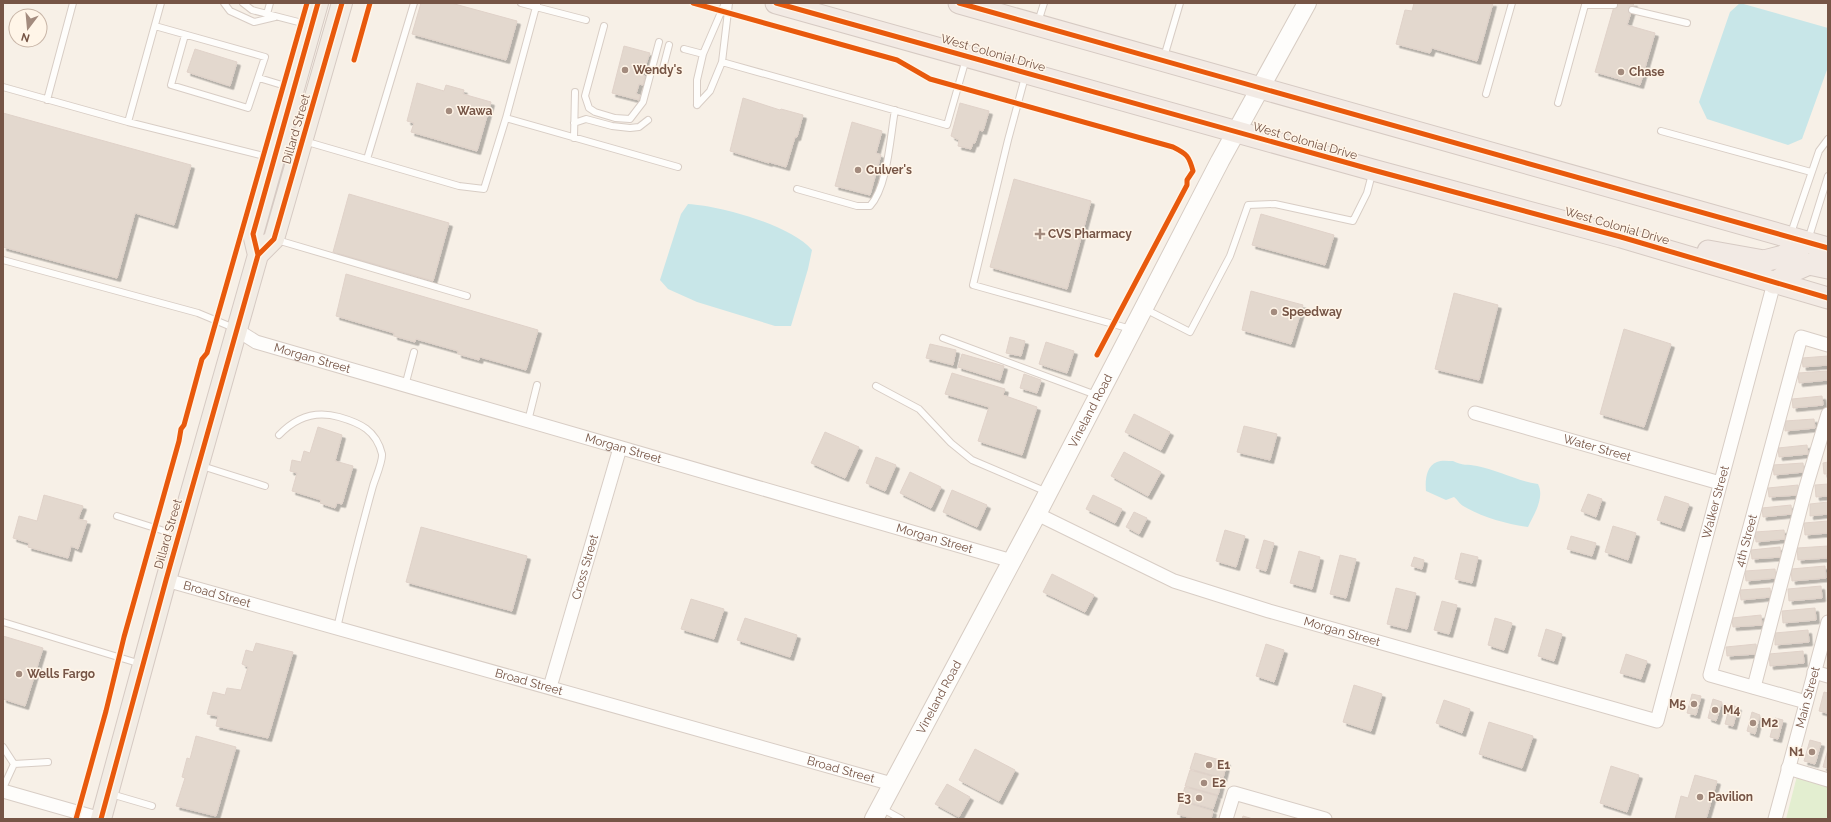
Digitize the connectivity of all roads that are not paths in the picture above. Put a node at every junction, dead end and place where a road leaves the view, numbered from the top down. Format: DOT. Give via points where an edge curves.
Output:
graph roads {
  1 [pos="73,3"];
  2 [pos="161,3"];
  3 [pos="224,3"];
  4 [pos="243,3"];
  5 [pos="270,3"];
  6 [pos="318,3"];
  7 [pos="342,3"];
  8 [pos="414,3"];
  9 [pos="522,3"];
  10 [pos="725,3"];
  11 [pos="729,3"];
  12 [pos="776,3"];
  13 [pos="1044,3"];
  14 [pos="1180,3"];
  15 [pos="1307,3"];
  16 [pos="1512,3"];
  17 [pos="965,4"];
  18 [pos="537,5"];
  19 [pos="1614,5"];
  20 [pos="1632,10"];
  21 [pos="267,14"];
  22 [pos="277,16"];
  23 [pos="586,20"];
  24 [pos="1687,23"];
  25 [pos="1038,25"];
  26 [pos="154,26"];
  27 [pos="311,26"];
  28 [pos="604,26"];
  29 [pos="185,35"];
  30 [pos="659,42"];
  31 [pos="669,44"];
  32 [pos="684,49"];
  33 [pos="703,54"];
  34 [pos="967,56"];
  35 [pos="1163,60"];
  36 [pos="722,62"];
  37 [pos="662,68"];
  38 [pos="1026,73"];
  39 [pos="259,78"];
  40 [pos="3,87"];
  41 [pos="1261,88"];
  42 [pos="293,89"];
  43 [pos="575,92"];
  44 [pos="1486,94"];
  45 [pos="47,100"];
  46 [pos="1558,104"];
  47 [pos="895,110"];
  48 [pos="506,118"];
  49 [pos="648,120"];
  50 [pos="128,122"];
  51 [pos="574,123"];
  52 [pos="1661,131"];
  53 [pos="1236,132"];
  54 [pos="574,138"];
  55 [pos="1828,139"];
  56 [pos="303,141"];
  57 [pos="275,158"];
  58 [pos="367,159"];
  59 [pos="678,167"];
  60 [pos="1373,170"];
  61 [pos="1811,172"];
  62 [pos="1828,176"];
  63 [pos="1826,187"];
  64 [pos="797,189"];
  65 [pos="1621,237"];
  66 [pos="274,239"];
  67 [pos="1799,239"];
  68 [pos="1828,248"];
  69 [pos="258,255"];
  70 [pos="3,260"];
  71 [pos="1828,268"];
  72 [pos="1774,283"];
  73 [pos="467,296"];
  74 [pos="1828,298"];
  75 [pos="1145,309"];
  76 [pos="237,330"];
  77 [pos="1134,330"];
  78 [pos="943,338"];
  79 [pos="1828,345"];
  80 [pos="414,352"];
  81 [pos="537,385"];
  82 [pos="405,386"];
  83 [pos="876,386"];
  84 [pos="1099,396"];
  85 [pos="1475,413"];
  86 [pos="1828,414"];
  87 [pos="528,421"];
  88 [pos="279,435"];
  89 [pos="620,448"];
  90 [pos="198,465"];
  91 [pos="1720,483"];
  92 [pos="265,486"];
  93 [pos="1049,492"];
  94 [pos="1038,514"];
  95 [pos="117,516"];
  96 [pos="178,535"];
  97 [pos="1012,561"];
  98 [pos="166,580"];
  99 [pos="3,622"];
  100 [pos="1828,622"];
  101 [pos="337,628"];
  102 [pos="142,665"];
  103 [pos="1814,672"];
  104 [pos="1828,676"];
  105 [pos="550,687"];
  106 [pos="1754,687"];
  107 [pos="1806,702"];
  108 [pos="1657,721"];
  109 [pos="3,748"];
  110 [pos="48,762"];
  111 [pos="14,764"];
  112 [pos="1788,768"];
  113 [pos="1828,780"];
  114 [pos="892,784"];
  115 [pos="3,788"];
  116 [pos="3,791"];
  117 [pos="108,793"];
  118 [pos="152,806"];
  119 [pos="877,813"];
  120 [pos="101,819"];
  121 [pos="901,819"];
  122 [pos="1226,819"];
  123 [pos="1326,819"];
  124 [pos="1775,819"];
  1 -- 45 [label="lane"];
  2 -- 26 [label="lane"];
  3 -- 22 [label="lane" via="230,10 254,22"];
  4 -- 21 [label="lane" via="252,10"];
  5 -- 21 [label="lane"];
  6 -- 27 [label="main road, Dillard Street"];
  7 -- 56 [label="main road, Dillard Street"];
  8 -- 58 [label="lane"];
  9 -- 18 [label="lane"];
  10 -- 33 [label="lane"];
  11 -- 36 [label="lane"];
  12 -- 34 [label="highway, West Colonial Drive"];
  13 -- 25 [label="lane"];
  14 -- 35 [label="lane"];
  15 -- 41 [label="main road, Vineland Road"];
  16 -- 44 [label="lane"];
  17 -- 25 [label="highway"];
  18 -- 23 [label="lane"];
  18 -- 48 [label="lane"];
  19 -- 46 [label="lane" via="1585,5"];
  20 -- 24 [label="lane"];
  21 -- 22 [label="lane"];
  22 -- 27 [label="lane"];
  25 -- 35 [label="highway"];
  26 -- 29 [label="lane"];
  26 -- 50 [label="lane"];
  27 -- 42 [label="main road, Dillard Street"];
  28 -- 30 [label="lane" via="585,96 589,108 615,118 630,119 643,102"];
  29 -- 39 [label="lane" via="265,57"];
  29 -- 39 [label="lane" via="171,85 248,108"];
  31 -- 37 [label="lane"];
  32 -- 33 [label="lane"];
  33 -- 36 [label="lane" via="697,80 697,105 710,91"];
  34 -- 38 [label="highway, West Colonial Drive"];
  34 -- 47 [label="lane" via="947,125"];
  35 -- 41 [label="highway"];
  36 -- 47 [label="lane"];
  38 -- 53 [label="highway, West Colonial Drive"];
  38 -- 77 [label="lane" via="973,285"];
  39 -- 42 [label="lane"];
  40 -- 45 [label="lane"];
  41 -- 53 [label="main road, Vineland Road"];
  41 -- 67 [label="highway"];
  42 -- 57 [label="main road, Dillard Street"];
  43 -- 51 [label="lane"];
  45 -- 50 [label="lane"];
  47 -- 64 [label="lane" via="888,157 876,198 870,206 857,206"];
  48 -- 54 [label="lane"];
  48 -- 58 [label="lane" via="484,189 459,186"];
  49 -- 51 [label="lane" via="639,127 630,128 586,119"];
  50 -- 57 [label="lane"];
  51 -- 54 [label="lane"];
  52 -- 61 [label="lane"];
  53 -- 60 [label="highway, West Colonial Drive"];
  53 -- 75 [label="main road, Vineland Road"];
  54 -- 59 [label="lane"];
  55 -- 61 [label="lane" via="1819,151"];
  56 -- 58 [label="lane"];
  56 -- 66 [label="main road, Dillard Street"];
  57 -- 69 [label="main road, Dillard Street" via="253,234"];
  60 -- 65 [label="highway, West Colonial Drive"];
  60 -- 75 [label="lane" via="1368,193 1353,220 1275,204 1248,205 1230,256 1190,332"];
  61 -- 67 [label="lane"];
  62 -- 63 [label="lane"];
  63 -- 67 [label="lane"];
  65 -- 67 [label="highway" via="1764,261 1783,256"];
  65 -- 72 [label="highway, West Colonial Drive"];
  66 -- 69 [label="main road, Dillard Street"];
  66 -- 73 [label="lane"];
  67 -- 68 [label="highway"];
  69 -- 76 [label="main road, Dillard Street"];
  70 -- 76 [label="lane" via="198,313"];
  71 -- 72 [label="highway" via="1809,264"];
  72 -- 74 [label="highway, West Colonial Drive"];
  72 -- 91 [label="street, Walker Street"];
  75 -- 77 [label="main road, Vineland Road"];
  76 -- 82 [label="street, Morgan Street" via="256,342"];
  76 -- 90 [label="main road, Dillard Street"];
  77 -- 84 [label="main road, Vineland Road"];
  78 -- 84 [label="lane"];
  79 -- 106 [label="street, 4th Street" via="1801,337 1710,674"];
  80 -- 82 [label="lane"];
  81 -- 87 [label="lane"];
  82 -- 87 [label="street, Morgan Street"];
  83 -- 93 [label="lane" via="919,409 950,443 972,460"];
  84 -- 93 [label="main road, Vineland Road"];
  85 -- 91 [label="street, Water Street"];
  86 -- 106 [label="street" via="1806,487"];
  87 -- 89 [label="street, Morgan Street"];
  88 -- 101 [label="lane" via="286,427 309,415 333,415 361,424 374,436 382,456 350,567"];
  89 -- 97 [label="street, Morgan Street"];
  89 -- 105 [label="street, Cross Street"];
  90 -- 92 [label="lane"];
  90 -- 96 [label="main road, Dillard Street"];
  91 -- 108 [label="street, Walker Street"];
  93 -- 94 [label="main road, Vineland Road"];
  94 -- 97 [label="main road, Vineland Road"];
  94 -- 108 [label="street, Morgan Street" via="1174,581 1270,611"];
  95 -- 96 [label="lane"];
  96 -- 98 [label="main road, Dillard Street"];
  97 -- 114 [label="main road, Vineland Road"];
  98 -- 101 [label="street, Broad Street"];
  98 -- 102 [label="main road, Dillard Street"];
  99 -- 102 [label="lane"];
  100 -- 103 [label="street, Main Street"];
  101 -- 105 [label="street, Broad Street"];
  102 -- 117 [label="main road, Dillard Street"];
  103 -- 104 [label="street"];
  103 -- 107 [label="street, Main Street"];
  105 -- 114 [label="street, Broad Street"];
  106 -- 107 [label="street, 4th Street"];
  107 -- 112 [label="street, Main Street"];
  109 -- 111 [label="lane"];
  110 -- 111 [label="lane"];
  111 -- 115 [label="lane"];
  112 -- 113 [label="street"];
  112 -- 124 [label="street, Main Street"];
  114 -- 119 [label="main road, Vineland Road"];
  116 -- 120 [label="street"];
  117 -- 118 [label="lane"];
  117 -- 120 [label="main road, Dillard Street"];
  119 -- 121 [label="lane"];
  122 -- 123 [label="street" via="1234,793"];
}
